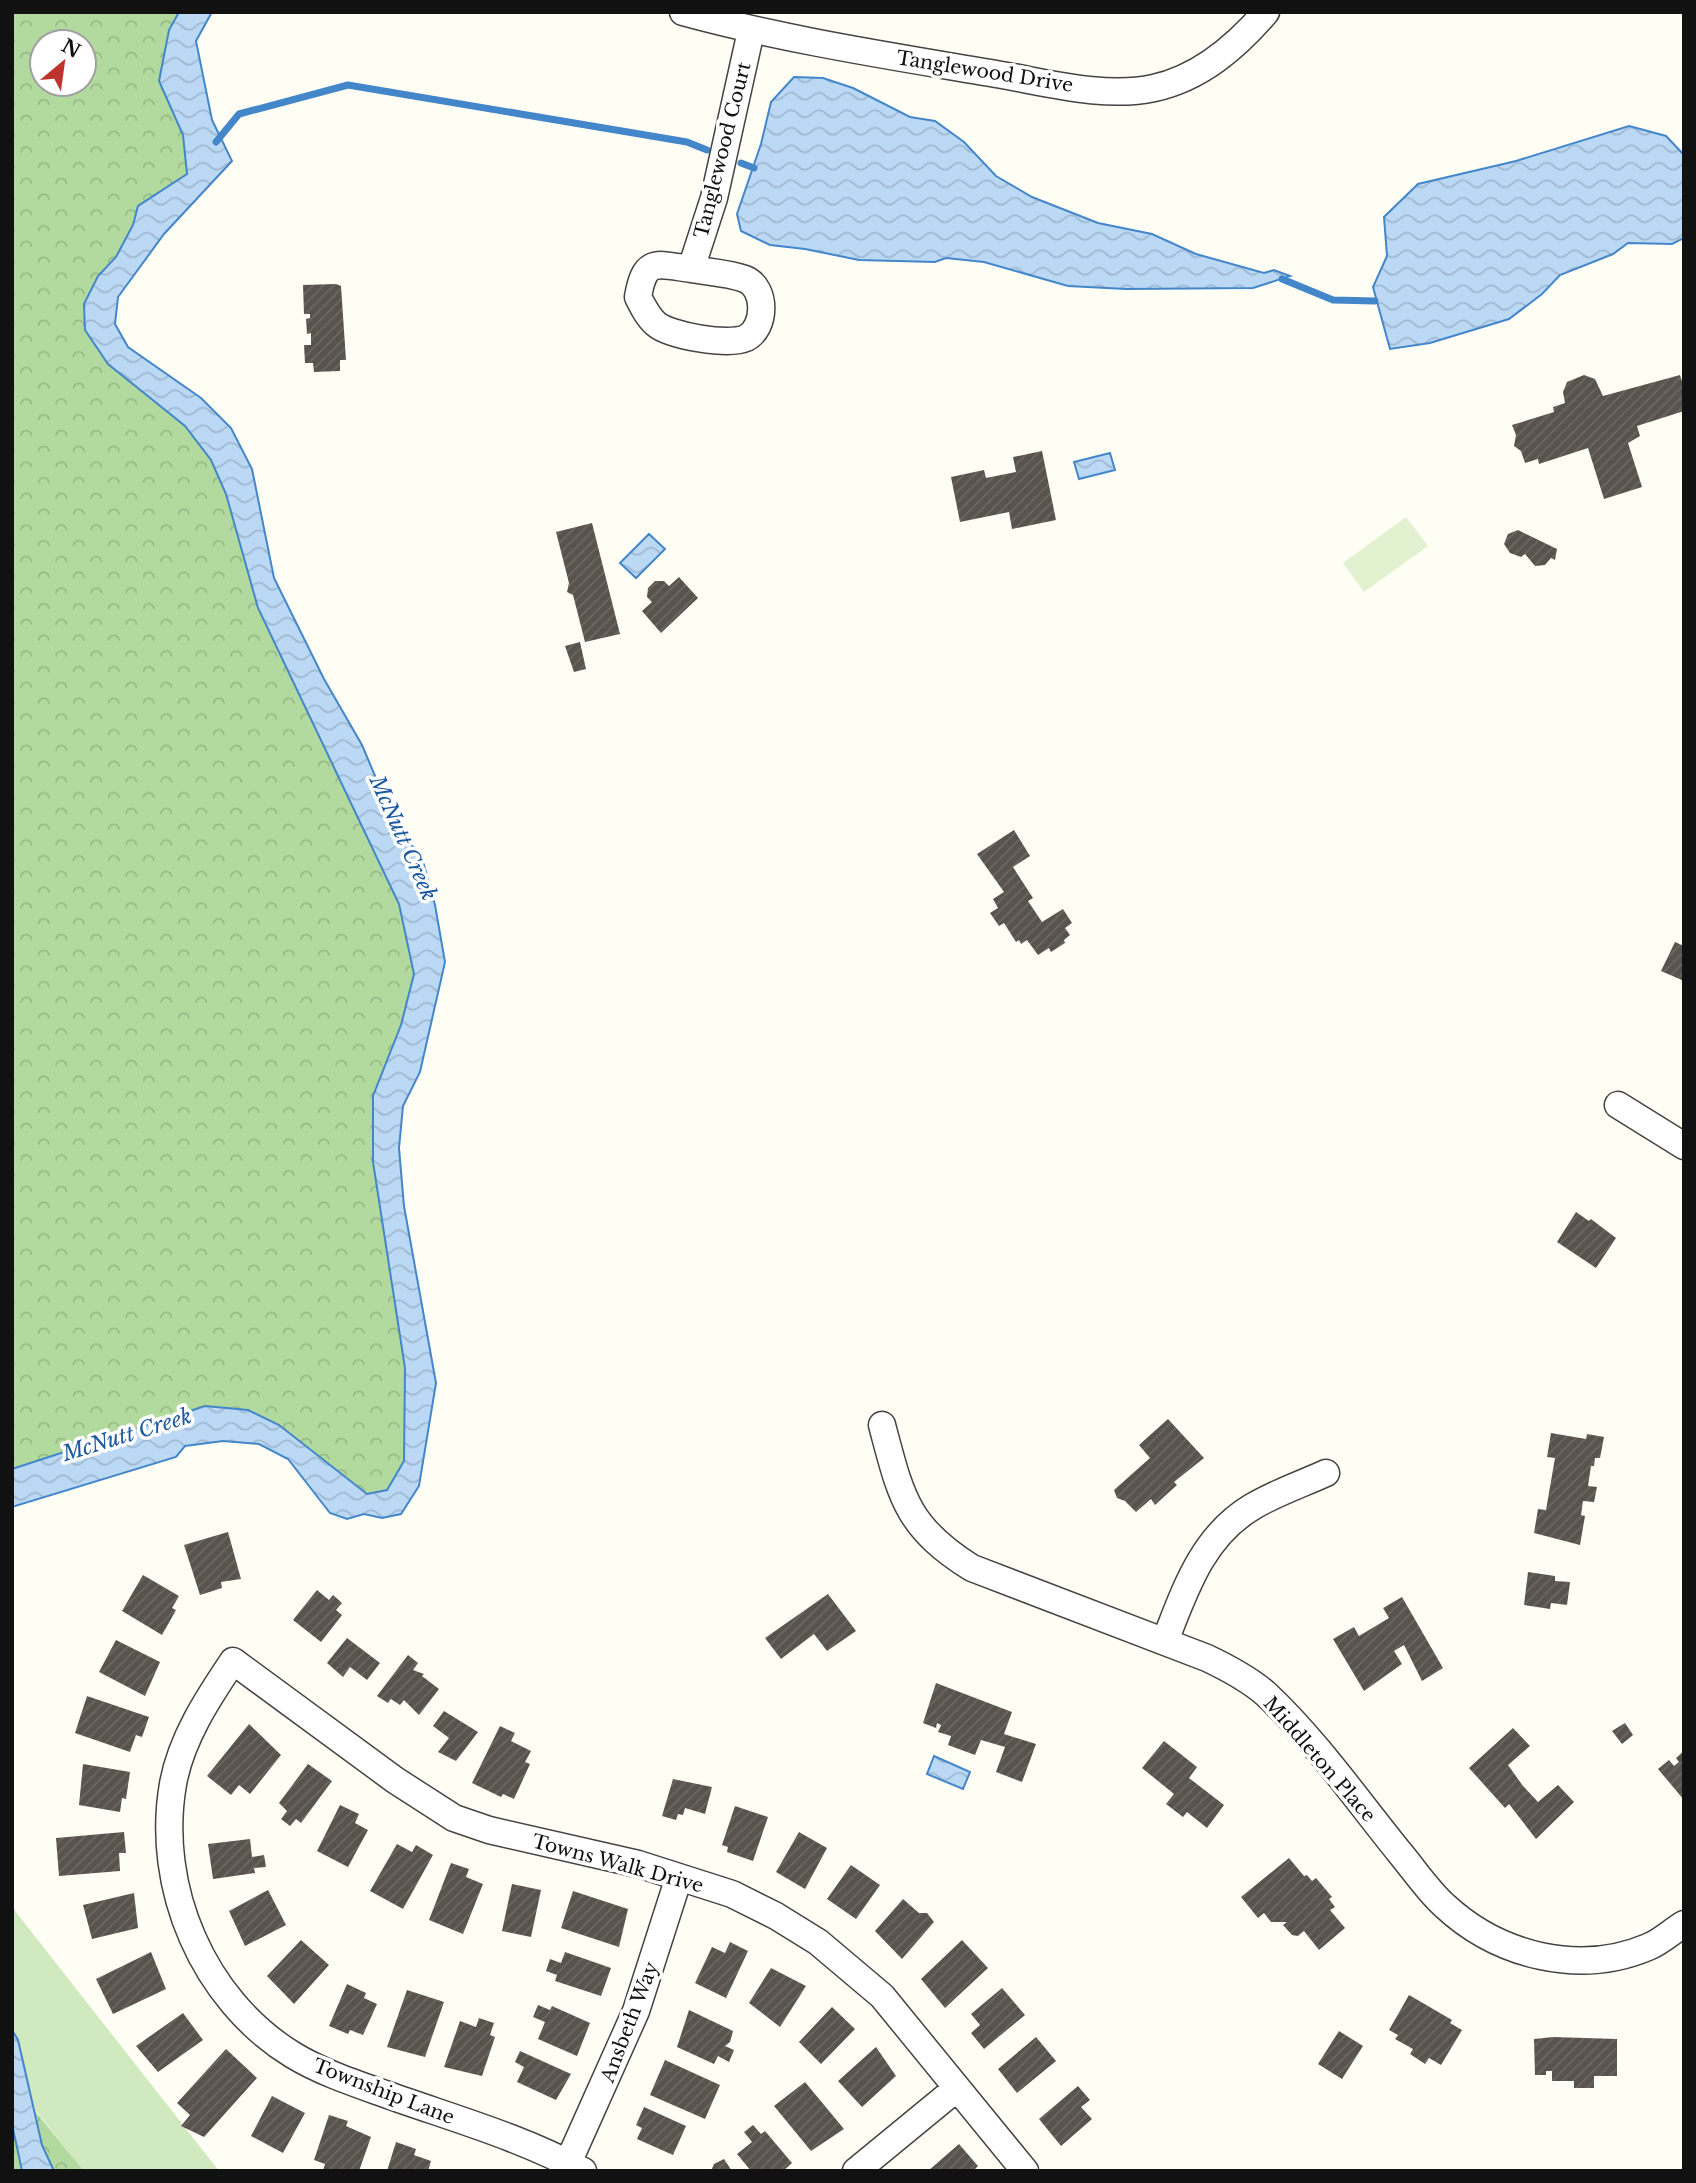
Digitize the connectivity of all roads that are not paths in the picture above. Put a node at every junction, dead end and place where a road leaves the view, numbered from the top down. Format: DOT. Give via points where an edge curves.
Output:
graph roads {
  1 [pos="683,12"];
  2 [pos="1266,12"];
  3 [pos="751,31"];
  4 [pos="691,269"];
  5 [pos="1618,1105"];
  6 [pos="1684,1146"];
  7 [pos="882,1425"];
  8 [pos="1326,1473"];
  9 [pos="1165,1641"];
  10 [pos="233,1661"];
  11 [pos="679,1877"];
  12 [pos="1684,1924"];
  13 [pos="957,2088"];
  14 [pos="576,2167"];
  15 [pos="856,2171"];
  16 [pos="1025,2171"];
  1 -- 3 [label="street, Tanglewood Drive"];
  2 -- 3 [label="street, Tanglewood Drive" via="1213,62 1176,81 1129,91 1059,85"];
  3 -- 4 [label="street, Tanglewood Court" via="714,198"];
  5 -- 6 [label="street"];
  7 -- 9 [label="street, Middleton Place" via="911,1515 947,1552 972,1567"];
  8 -- 9 [label="street" via="1254,1506 1221,1532 1190,1578"];
  9 -- 12 [label="street, Middleton Place" via="1238,1674 1265,1693 1445,1906 1479,1931 1518,1950 1560,1961 1605,1960 1650,1947"];
  10 -- 11 [label="street, Towns Walk Drive" via="454,1818"];
  10 -- 14 [label="street, Township Lane" via="189,1737 170,1809 176,1886 204,1964 230,2001 293,2055 331,2074 540,2149"];
  11 -- 13 [label="street, Towns Walk Drive" via="732,1894 818,1942 882,1996"];
  11 -- 14 [label="street, Ansbeth Way" via="636,2011"];
  13 -- 15 [label="street"];
  13 -- 16 [label="street, Towns Walk Drive"];
}
